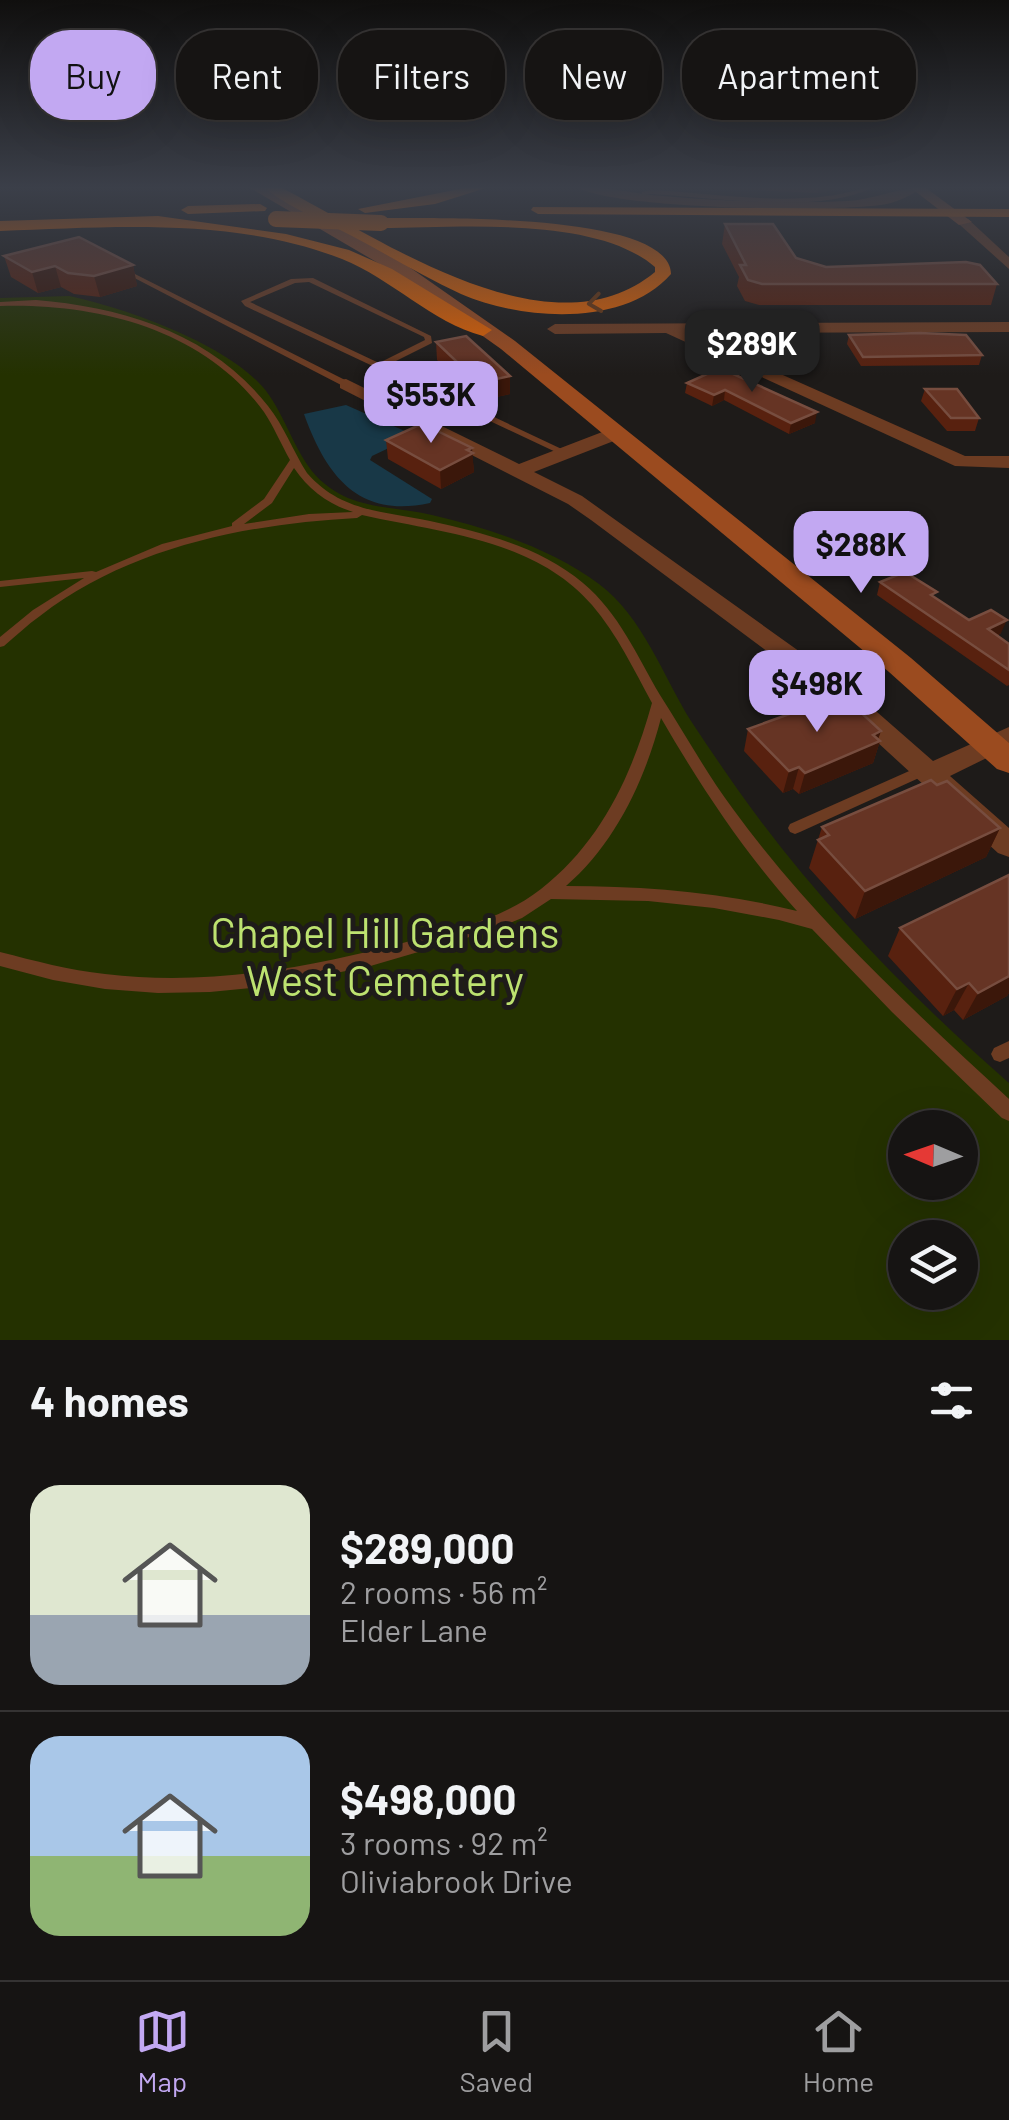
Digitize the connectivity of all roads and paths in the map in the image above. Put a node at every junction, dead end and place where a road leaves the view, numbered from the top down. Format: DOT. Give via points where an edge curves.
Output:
graph roads {
  1 [pos="388,250"];
  2 [pos="335,251"];
  3 [pos="368,251"];
  4 [pos="390,251"];
  5 [pos="649,251"];
  6 [pos="109,263"];
  7 [pos="1008,264"];
  8 [pos="992,276"];
  9 [pos="0,304"];
  10 [pos="1009,327"];
  11 [pos="663,328"];
  12 [pos="555,329"];
  13 [pos="484,330"];
  14 [pos="508,346"];
  15 [pos="379,366"];
  16 [pos="346,384"];
  17 [pos="617,433"];
  18 [pos="562,452"];
  19 [pos="294,462"];
  20 [pos="1009,462"];
  21 [pos="518,471"];
  22 [pos="367,515"];
  23 [pos="234,527"];
  24 [pos="105,571"];
  25 [pos="0,584"];
  26 [pos="0,643"];
  27 [pos="658,702"];
  28 [pos="1002,747"];
  29 [pos="930,770"];
  30 [pos="796,828"];
  31 [pos="1009,845"];
  32 [pos="548,893"];
  33 [pos="813,922"];
  34 [pos="0,959"];
  35 [pos="1009,1112"];
  1 -- 14 [label="main road" via="502,331"];
  2 -- 13 [label="highway"];
  3 -- 13 [label="main road"];
  5 -- 4 [label="highway, one-way" via="664,266 649,288 582,306 532,306 478,295"];
  6 -- 16 [label="lane"];
  7 -- 8 [label="street"];
  9 -- 19 [label="lane" via="98,309 195,348 263,404"];
  10 -- 11 [label="street"];
  11 -- 12 [label="street"];
  11 -- 20 [label="street" via="959,460"];
  13 -- 14 [label="main road"];
  14 -- 17 [label="main road"];
  15 -- 15 [label="lane" via="248,304 245,301 310,280 428,336 420,348"];
  15 -- 18 [label="lane"];
  16 -- 21 [label="street"];
  17 -- 18 [label="street"];
  17 -- 28 [label="main road"];
  18 -- 21 [label="street"];
  19 -- 22 [label="lane" via="322,494"];
  19 -- 23 [label="lane" via="268,501"];
  21 -- 29 [label="street" via="574,500 798,659"];
  22 -- 23 [label="lane"];
  22 -- 27 [label="lane" via="439,527 556,568 604,612"];
  23 -- 24 [label="lane"];
  24 -- 25 [label="lane"];
  24 -- 26 [label="lane"];
  27 -- 32 [label="lane" via="624,801"];
  27 -- 33 [label="lane" via="729,815"];
  28 -- 29 [label="street"];
  29 -- 30 [label="lane"];
  29 -- 31 [label="street"];
  32 -- 33 [label="lane" via="754,905"];
  32 -- 34 [label="lane" via="505,918 408,950 231,986 125,986"];
  33 -- 35 [label="lane"];
}
